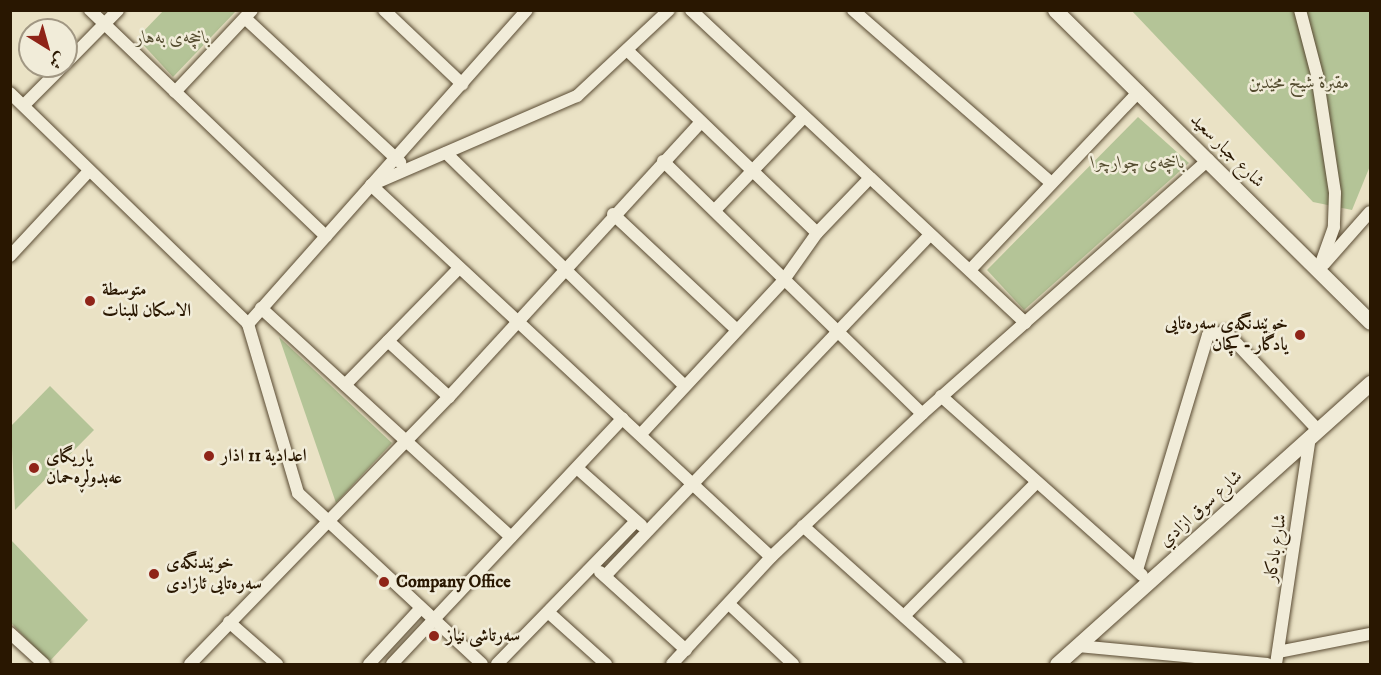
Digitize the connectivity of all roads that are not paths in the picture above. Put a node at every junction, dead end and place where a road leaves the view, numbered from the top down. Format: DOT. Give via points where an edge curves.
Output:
graph roads {
  1 [pos="90,10"];
  2 [pos="118,10"];
  3 [pos="384,10"];
  4 [pos="527,10"];
  5 [pos="669,10"];
  6 [pos="691,10"];
  7 [pos="853,10"];
  8 [pos="1055,10"];
  9 [pos="1300,10"];
  10 [pos="249,14"];
  11 [pos="104,24"];
  12 [pos="78,50"];
  13 [pos="628,51"];
  14 [pos="50,78"];
  15 [pos="462,84"];
  16 [pos="1140,91"];
  17 [pos="175,92"];
  18 [pos="10,93"];
  19 [pos="24,105"];
  20 [pos="804,117"];
  21 [pos="701,122"];
  22 [pos="446,153"];
  23 [pos="396,158"];
  24 [pos="1208,160"];
  25 [pos="663,161"];
  26 [pos="408,169"];
  27 [pos="752,171"];
  28 [pos="88,172"];
  29 [pos="868,179"];
  30 [pos="1051,183"];
  31 [pos="371,185"];
  32 [pos="715,210"];
  33 [pos="1371,212"];
  34 [pos="613,214"];
  35 [pos="817,233"];
  36 [pos="326,236"];
  37 [pos="929,236"];
  38 [pos="12,250"];
  39 [pos="459,267"];
  40 [pos="563,269"];
  41 [pos="1319,269"];
  42 [pos="970,270"];
  43 [pos="783,281"];
  44 [pos="261,308"];
  45 [pos="1371,321"];
  46 [pos="516,323"];
  47 [pos="1025,323"];
  48 [pos="248,324"];
  49 [pos="736,329"];
  50 [pos="836,333"];
  51 [pos="388,341"];
  52 [pos="1371,383"];
  53 [pos="683,384"];
  54 [pos="345,386"];
  55 [pos="449,396"];
  56 [pos="942,396"];
  57 [pos="922,414"];
  58 [pos="623,418"];
  59 [pos="1314,433"];
  60 [pos="640,434"];
  61 [pos="407,441"];
  62 [pos="577,468"];
  63 [pos="1036,483"];
  64 [pos="690,486"];
  65 [pos="636,521"];
  66 [pos="327,524"];
  67 [pos="803,526"];
  68 [pos="647,531"];
  69 [pos="511,537"];
  70 [pos="771,557"];
  71 [pos="594,565"];
  72 [pos="1137,570"];
  73 [pos="605,576"];
  74 [pos="1150,581"];
  75 [pos="729,604"];
  76 [pos="420,609"];
  77 [pos="548,612"];
  78 [pos="904,616"];
  79 [pos="432,621"];
  80 [pos="229,622"];
  81 [pos="10,633"];
  82 [pos="1371,634"];
  83 [pos="1078,645"];
  84 [pos="686,650"];
  85 [pos="1277,658"];
  86 [pos="44,664"];
  87 [pos="190,664"];
  88 [pos="277,664"];
  89 [pos="369,664"];
  90 [pos="392,664"];
  91 [pos="482,664"];
  92 [pos="497,664"];
  93 [pos="606,664"];
  94 [pos="672,664"];
  95 [pos="793,664"];
  96 [pos="957,664"];
  97 [pos="1057,664"];
  98 [pos="1267,664"];
  1 -- 11 [label="street"];
  2 -- 11 [label="street"];
  3 -- 15 [label="street"];
  4 -- 15 [label="street"];
  5 -- 13 [label="street"];
  6 -- 20 [label="street"];
  7 -- 30 [label="street"];
  8 -- 16 [label="street, شارع جبار سعيد"];
  9 -- 41 [label="street" via="1317,75 1335,193 1334,227"];
  10 -- 17 [label="street"];
  10 -- 23 [label="street"];
  11 -- 12 [label="street"];
  11 -- 17 [label="street"];
  13 -- 21 [label="street"];
  13 -- 22 [label="street" via="577,96"];
  14 -- 19 [label="street"];
  15 -- 23 [label="street"];
  16 -- 24 [label="street, شارع جبار سعيد"];
  16 -- 30 [label="street"];
  17 -- 36 [label="street"];
  18 -- 19 [label="street"];
  19 -- 28 [label="street"];
  20 -- 27 [label="street"];
  20 -- 29 [label="street"];
  21 -- 25 [label="street"];
  21 -- 27 [label="street"];
  22 -- 26 [label="street"];
  22 -- 40 [label="street"];
  23 -- 26 [label="street"];
  23 -- 31 [label="street"];
  24 -- 41 [label="street, شارع جبار سعيد"];
  24 -- 47 [label="street"];
  25 -- 32 [label="street"];
  25 -- 34 [label="street"];
  26 -- 31 [label="street"];
  27 -- 32 [label="street"];
  27 -- 35 [label="street"];
  28 -- 38 [label="street"];
  28 -- 48 [label="street"];
  29 -- 35 [label="street"];
  29 -- 37 [label="street"];
  30 -- 42 [label="street"];
  31 -- 36 [label="street"];
  31 -- 39 [label="street"];
  32 -- 43 [label="street"];
  33 -- 41 [label="street"];
  34 -- 40 [label="street"];
  34 -- 49 [label="street"];
  35 -- 43 [label="street"];
  36 -- 44 [label="street"];
  37 -- 42 [label="street"];
  37 -- 50 [label="street"];
  39 -- 46 [label="street"];
  39 -- 51 [label="street"];
  40 -- 46 [label="street"];
  40 -- 53 [label="street"];
  41 -- 45 [label="street, شارع جبار سعيد"];
  42 -- 47 [label="street"];
  43 -- 49 [label="street"];
  43 -- 50 [label="street"];
  44 -- 48 [label="street"];
  44 -- 54 [label="street"];
  46 -- 55 [label="street"];
  46 -- 58 [label="street"];
  47 -- 56 [label="street"];
  48 -- 66 [label="street" via="298,493"];
  49 -- 53 [label="street"];
  50 -- 57 [label="street"];
  50 -- 64 [label="street"];
  51 -- 54 [label="street"];
  51 -- 55 [label="street"];
  52 -- 59 [label="street, شارع سوق ازادي"];
  53 -- 60 [label="street"];
  54 -- 61 [label="street"];
  55 -- 61 [label="street"];
  56 -- 57 [label="street"];
  56 -- 63 [label="street"];
  57 -- 67 [label="street"];
  58 -- 60 [label="street"];
  58 -- 62 [label="street"];
  59 -- 72 [label="street" via="1226,332 1208,335"];
  59 -- 74 [label="street, شارع سوق ازادي"];
  59 -- 85 [label="street, شارع بادكار"];
  60 -- 64 [label="street"];
  61 -- 66 [label="street"];
  61 -- 69 [label="street"];
  62 -- 65 [label="street"];
  62 -- 69 [label="street"];
  63 -- 72 [label="street"];
  63 -- 78 [label="street"];
  64 -- 68 [label="street"];
  64 -- 70 [label="street"];
  65 -- 68 [label="street"];
  65 -- 71 [label="street"];
  66 -- 76 [label="street"];
  66 -- 80 [label="street"];
  67 -- 70 [label="street"];
  67 -- 78 [label="street"];
  68 -- 73 [label="street"];
  69 -- 79 [label="street"];
  70 -- 75 [label="street"];
  71 -- 73 [label="street"];
  71 -- 77 [label="street"];
  72 -- 74 [label="street"];
  73 -- 84 [label="street"];
  74 -- 83 [label="street, شارع سوق ازادي"];
  75 -- 84 [label="street"];
  75 -- 95 [label="street"];
  76 -- 79 [label="street"];
  76 -- 89 [label="street"];
  77 -- 92 [label="street"];
  77 -- 93 [label="street"];
  78 -- 96 [label="street"];
  79 -- 90 [label="street"];
  79 -- 91 [label="street"];
  80 -- 87 [label="street"];
  80 -- 88 [label="street"];
  81 -- 86 [label="street"];
  82 -- 85 [label="street"];
  83 -- 97 [label="street, شارع سوق ازادي"];
  83 -- 98 [label="street"];
  84 -- 94 [label="street"];
}
